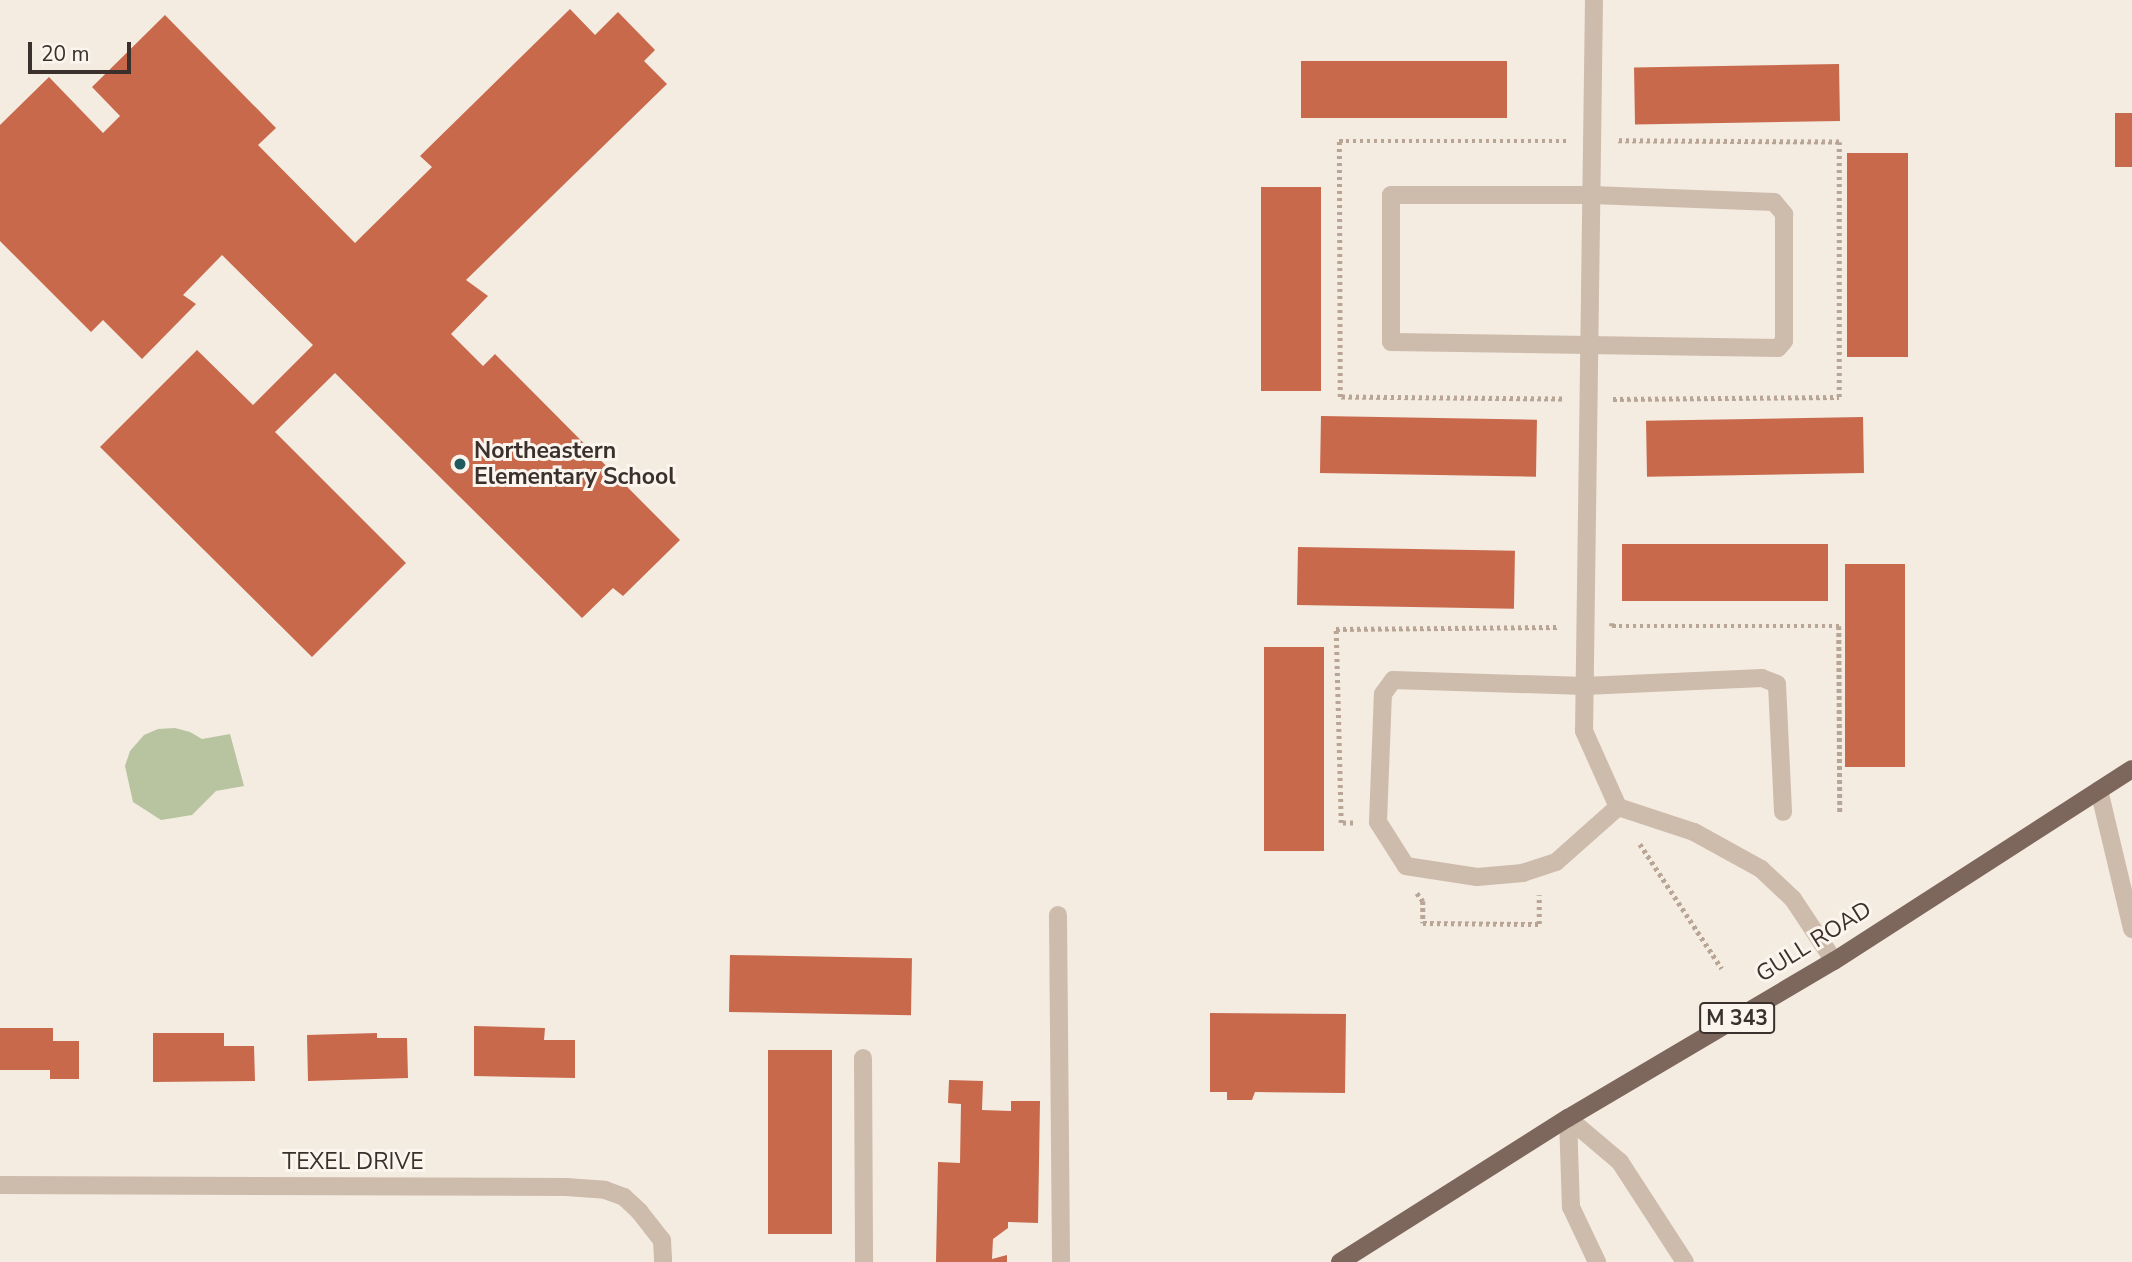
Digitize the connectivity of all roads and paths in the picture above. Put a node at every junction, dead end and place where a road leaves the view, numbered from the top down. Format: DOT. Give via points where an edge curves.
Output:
graph roads {
  1 [pos="1594,0"];
  2 [pos="1592,141"];
  3 [pos="1592,195"];
  4 [pos="1590,346"];
  5 [pos="1589,399"];
  6 [pos="1612,399"];
  7 [pos="1612,412"];
  8 [pos="1612,613"];
  9 [pos="1612,626"];
  10 [pos="1586,627"];
  11 [pos="1585,686"];
  12 [pos="2132,769"];
  13 [pos="2099,790"];
  14 [pos="1618,807"];
  15 [pos="1783,812"];
  16 [pos="1840,812"];
  17 [pos="1365,823"];
  18 [pos="1634,841"];
  19 [pos="1416,891"];
  20 [pos="1547,891"];
  21 [pos="1058,915"];
  22 [pos="2132,929"];
  23 [pos="1834,961"];
  24 [pos="1722,969"];
  25 [pos="863,1058"];
  26 [pos="1568,1118"];
  27 [pos="0,1185"];
  28 [pos="663,1262"];
  29 [pos="864,1262"];
  30 [pos="1061,1262"];
  31 [pos="1340,1262"];
  32 [pos="1597,1262"];
  33 [pos="1685,1262"];
  1 -- 2 [label="street"];
  2 -- 3 [label="street"];
  2 -- 5 [label="path" via="1339,141 1339,397"];
  2 -- 6 [label="path" via="1839,142 1839,397"];
  3 -- 4 [label="street"];
  3 -- 4 [label="street" via="1774,202 1784,214 1784,341 1778,348"];
  3 -- 4 [label="street" via="1391,195 1391,342"];
  4 -- 5 [label="street"];
  5 -- 6 [label="path"];
  5 -- 10 [label="street"];
  6 -- 7 [label="path"];
  8 -- 9 [label="path"];
  9 -- 10 [label="path"];
  9 -- 16 [label="path" via="1839,626"];
  10 -- 11 [label="street"];
  10 -- 17 [label="path" via="1336,629 1341,823"];
  11 -- 14 [label="street" via="1584,731"];
  11 -- 14 [label="street" via="1393,680 1383,694 1378,822 1406,866 1477,877 1523,873 1556,862"];
  11 -- 15 [label="street" via="1762,678 1777,684"];
  12 -- 13 [label="main road, GULL ROAD / M 343"];
  13 -- 22 [label="street"];
  13 -- 23 [label="main road, GULL ROAD / M 343"];
  14 -- 23 [label="street" via="1695,832 1761,869 1793,899"];
  18 -- 24 [label="path" via="1642,845"];
  19 -- 20 [label="path" via="1423,901 1423,923 1526,924 1539,924 1539,895"];
  21 -- 30 [label="street"];
  23 -- 26 [label="main road, GULL ROAD / M 343"];
  25 -- 29 [label="street"];
  26 -- 31 [label="main road, GULL ROAD / M 343"];
  26 -- 32 [label="street" via="1571,1207"];
  26 -- 33 [label="street" via="1620,1162"];
  27 -- 28 [label="street, TEXEL DRIVE" via="605,1190 624,1197 639,1211 662,1240"];
}
